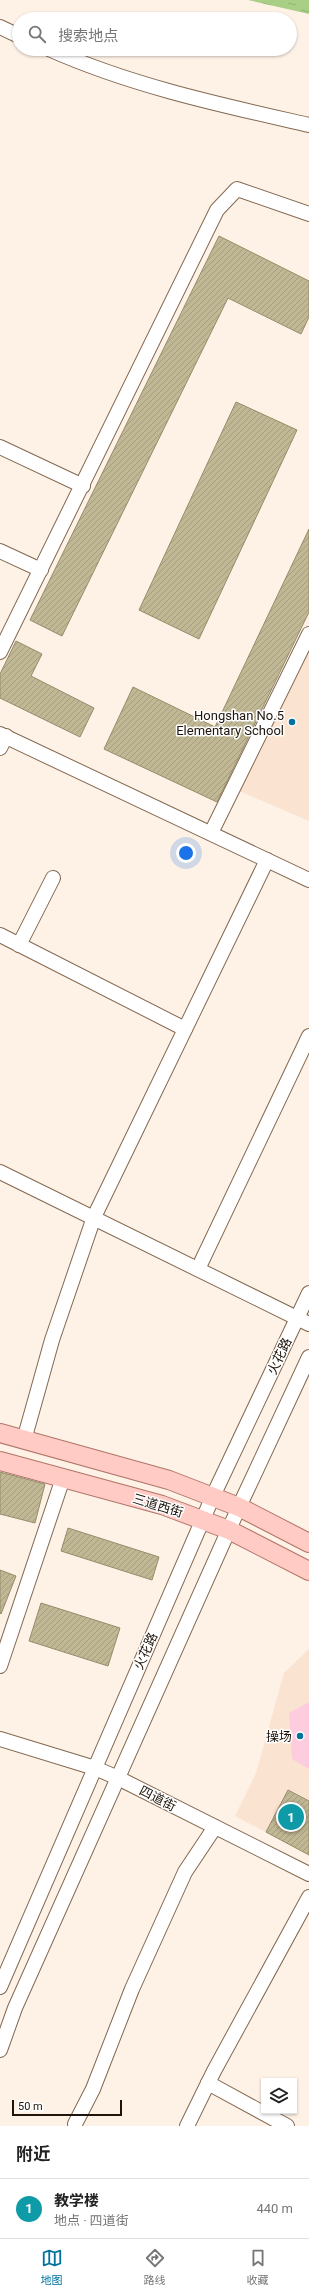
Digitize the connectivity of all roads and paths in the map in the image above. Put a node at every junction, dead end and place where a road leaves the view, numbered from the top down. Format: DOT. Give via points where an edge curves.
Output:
graph roads {
  1 [pos="0,27"];
  2 [pos="12,33"];
  3 [pos="67,56"];
  4 [pos="309,125"];
  5 [pos="309,214"];
  6 [pos="0,447"];
  7 [pos="83,486"];
  8 [pos="0,551"];
  9 [pos="41,570"];
  10 [pos="309,634"];
  11 [pos="0,652"];
  12 [pos="2,739"];
  13 [pos="211,833"];
  14 [pos="267,860"];
  15 [pos="53,878"];
  16 [pos="309,880"];
  17 [pos="0,935"];
  18 [pos="19,945"];
  19 [pos="185,1029"];
  20 [pos="309,1036"];
  21 [pos="0,1172"];
  22 [pos="94,1217"];
  23 [pos="198,1269"];
  24 [pos="309,1293"];
  25 [pos="303,1321"];
  26 [pos="309,1357"];
  27 [pos="0,1433"];
  28 [pos="24,1440"];
  29 [pos="0,1461"];
  30 [pos="63,1478"];
  31 [pos="213,1496"];
  32 [pos="239,1507"];
  33 [pos="203,1520"];
  34 [pos="229,1530"];
  35 [pos="309,1543"];
  36 [pos="309,1571"];
  37 [pos="0,1666"];
  38 [pos="0,1739"];
  39 [pos="95,1768"];
  40 [pos="118,1778"];
  41 [pos="215,1827"];
  42 [pos="309,1874"];
  43 [pos="309,1897"];
  44 [pos="0,1987"];
  45 [pos="0,2050"];
  46 [pos="208,2083"];
  47 [pos="75,2124"];
  48 [pos="187,2126"];
  49 [pos="287,2126"];
  1 -- 2 [label="street"];
  3 -- 4 [label="street" via="133,81 195,99"];
  5 -- 7 [label="street" via="237,189 217,210"];
  6 -- 7 [label="street"];
  7 -- 9 [label="street"];
  8 -- 9 [label="street"];
  9 -- 11 [label="street"];
  10 -- 13 [label="street"];
  12 -- 13 [label="street"];
  13 -- 14 [label="street"];
  14 -- 16 [label="street"];
  14 -- 19 [label="street"];
  15 -- 18 [label="street"];
  17 -- 18 [label="street"];
  18 -- 19 [label="street"];
  19 -- 22 [label="street"];
  20 -- 23 [label="street"];
  21 -- 22 [label="street"];
  22 -- 23 [label="street"];
  22 -- 28 [label="street" via="52,1340"];
  23 -- 25 [label="street"];
  24 -- 25 [label="street, 火花路"];
  25 -- 31 [label="street, 火花路"];
  26 -- 32 [label="street"];
  27 -- 28 [label="main road"];
  28 -- 31 [label="main road" via="169,1480"];
  29 -- 30 [label="main road, 三道西街"];
  30 -- 33 [label="main road, 三道西街" via="162,1505"];
  30 -- 37 [label="street"];
  31 -- 32 [label="main road"];
  31 -- 33 [label="street, 火花路"];
  32 -- 34 [label="street"];
  32 -- 35 [label="main road"];
  33 -- 34 [label="main road, 三道西街"];
  33 -- 39 [label="street, 火花路"];
  34 -- 36 [label="main road, 三道西街"];
  34 -- 40 [label="street"];
  38 -- 39 [label="street, 四道街"];
  39 -- 40 [label="street, 四道街"];
  39 -- 44 [label="street, 火花路"];
  40 -- 41 [label="street, 四道街"];
  40 -- 45 [label="street" via="15,2008"];
  41 -- 42 [label="street, 四道街"];
  41 -- 47 [label="street" via="185,1872 132,1989 93,2089"];
  43 -- 46 [label="street"];
  46 -- 48 [label="street"];
  46 -- 49 [label="street"];
}
